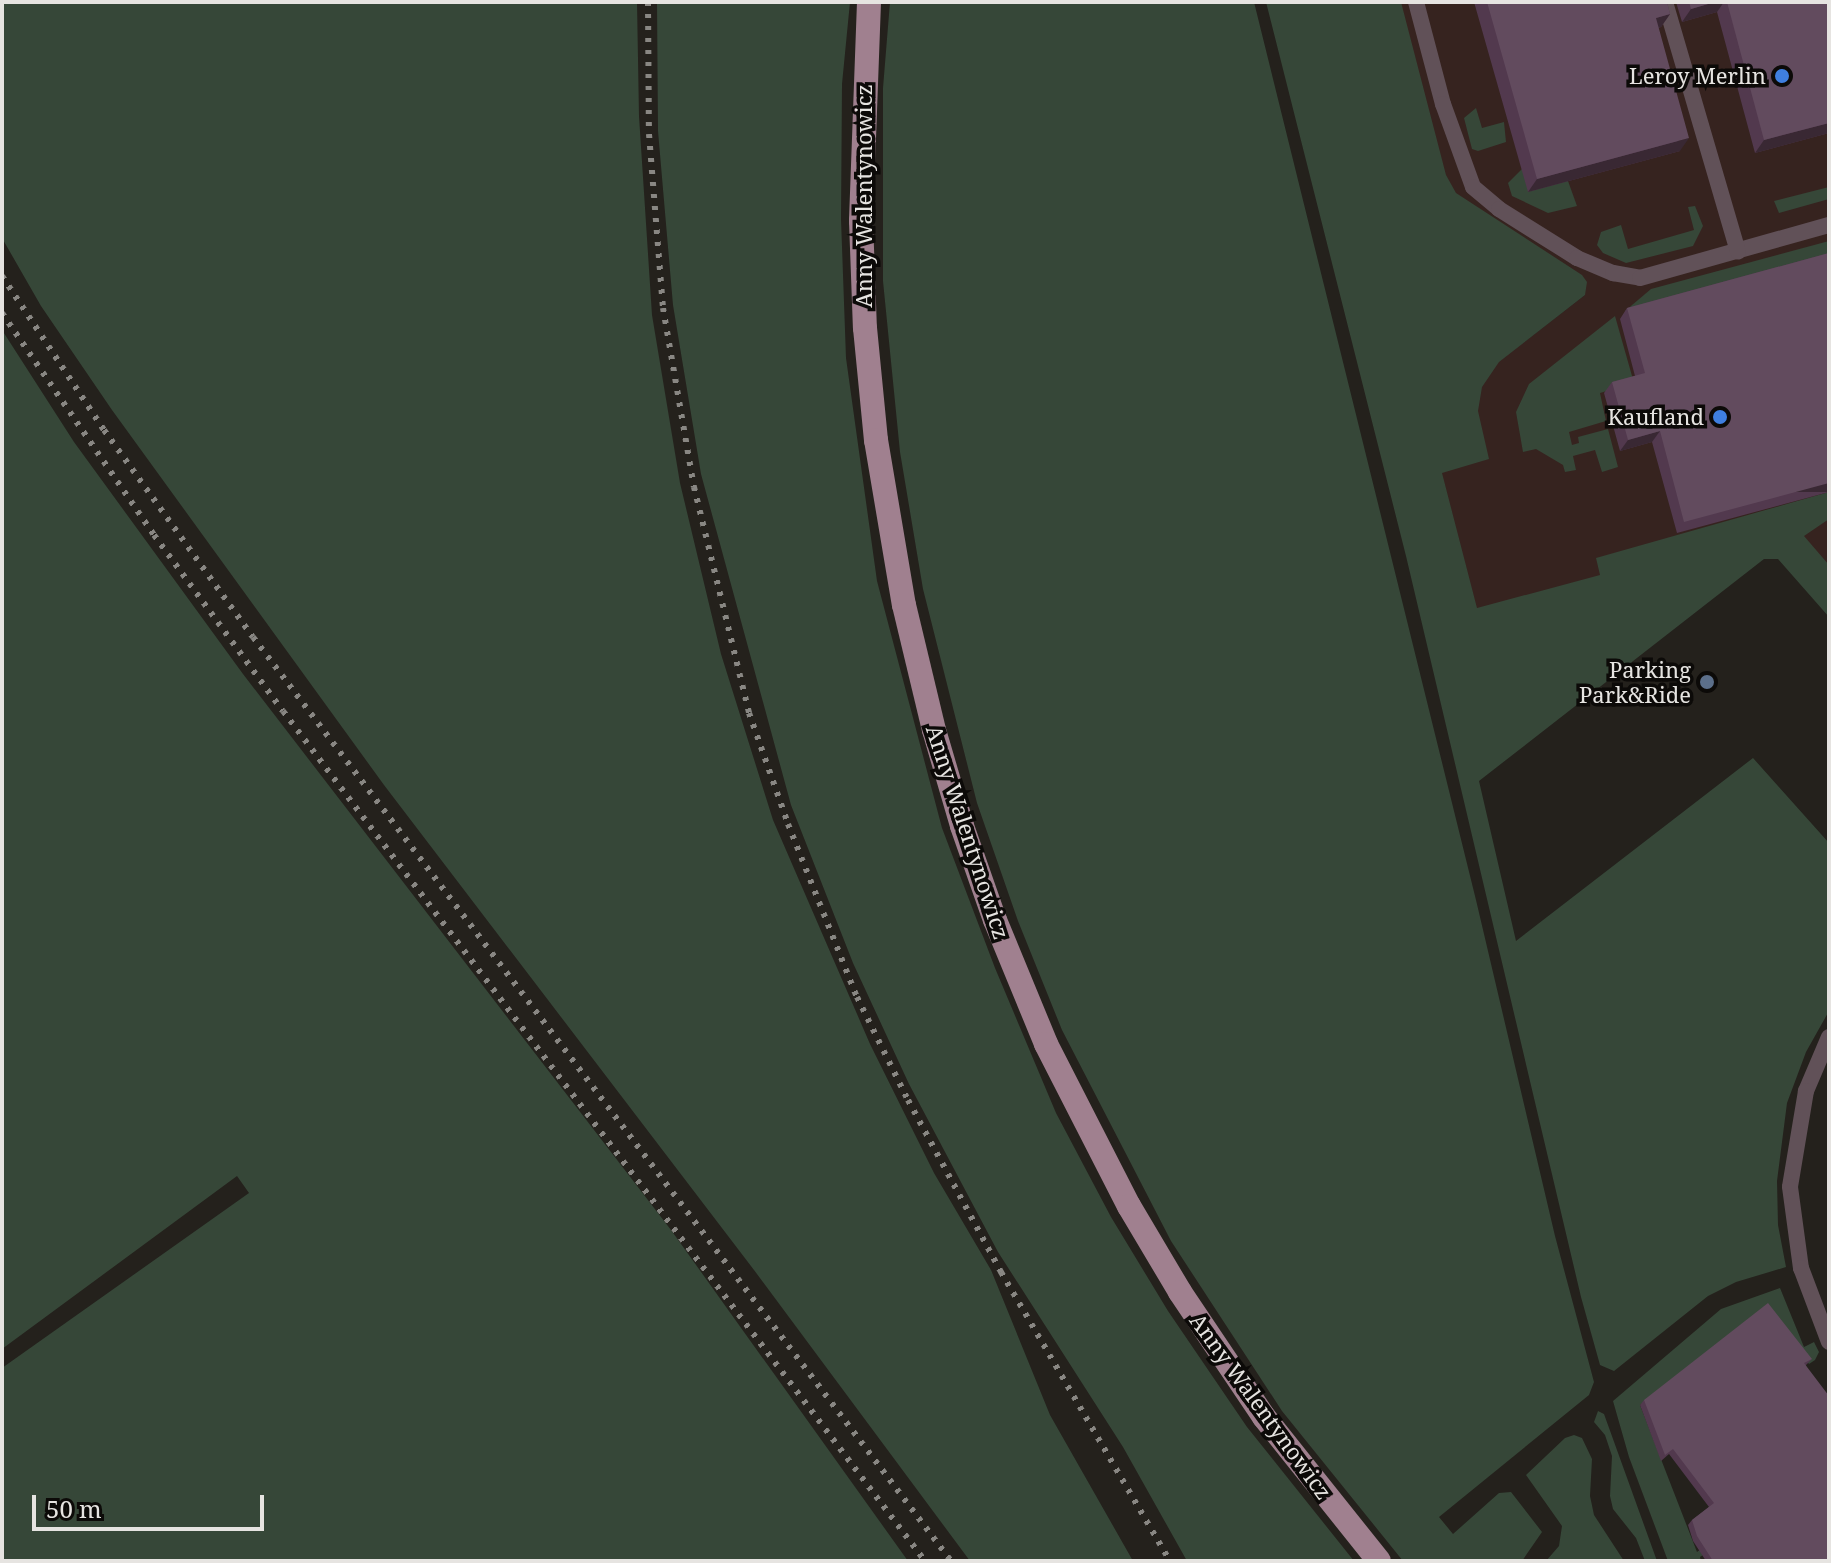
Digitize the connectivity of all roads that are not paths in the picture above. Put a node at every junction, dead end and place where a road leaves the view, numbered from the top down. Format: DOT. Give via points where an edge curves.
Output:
graph roads {
  1 [pos="869,2"];
  2 [pos="1416,2"];
  3 [pos="1665,2"];
  4 [pos="1829,225"];
  5 [pos="1738,252"];
  6 [pos="1829,1037"];
  7 [pos="1829,1342"];
  8 [pos="1379,1561"];
  1 -- 8 [label="main road, Anny Walentynowicz" via="861,221 876,440 904,605 962,826 1046,1044 1129,1206 1264,1417"];
  2 -- 5 [label="lane" via="1443,104 1473,187 1499,209 1577,258 1640,278"];
  3 -- 5 [label="lane"];
  4 -- 5 [label="lane"];
  6 -- 7 [label="lane" via="1806,1091 1790,1187 1801,1268"];
}
